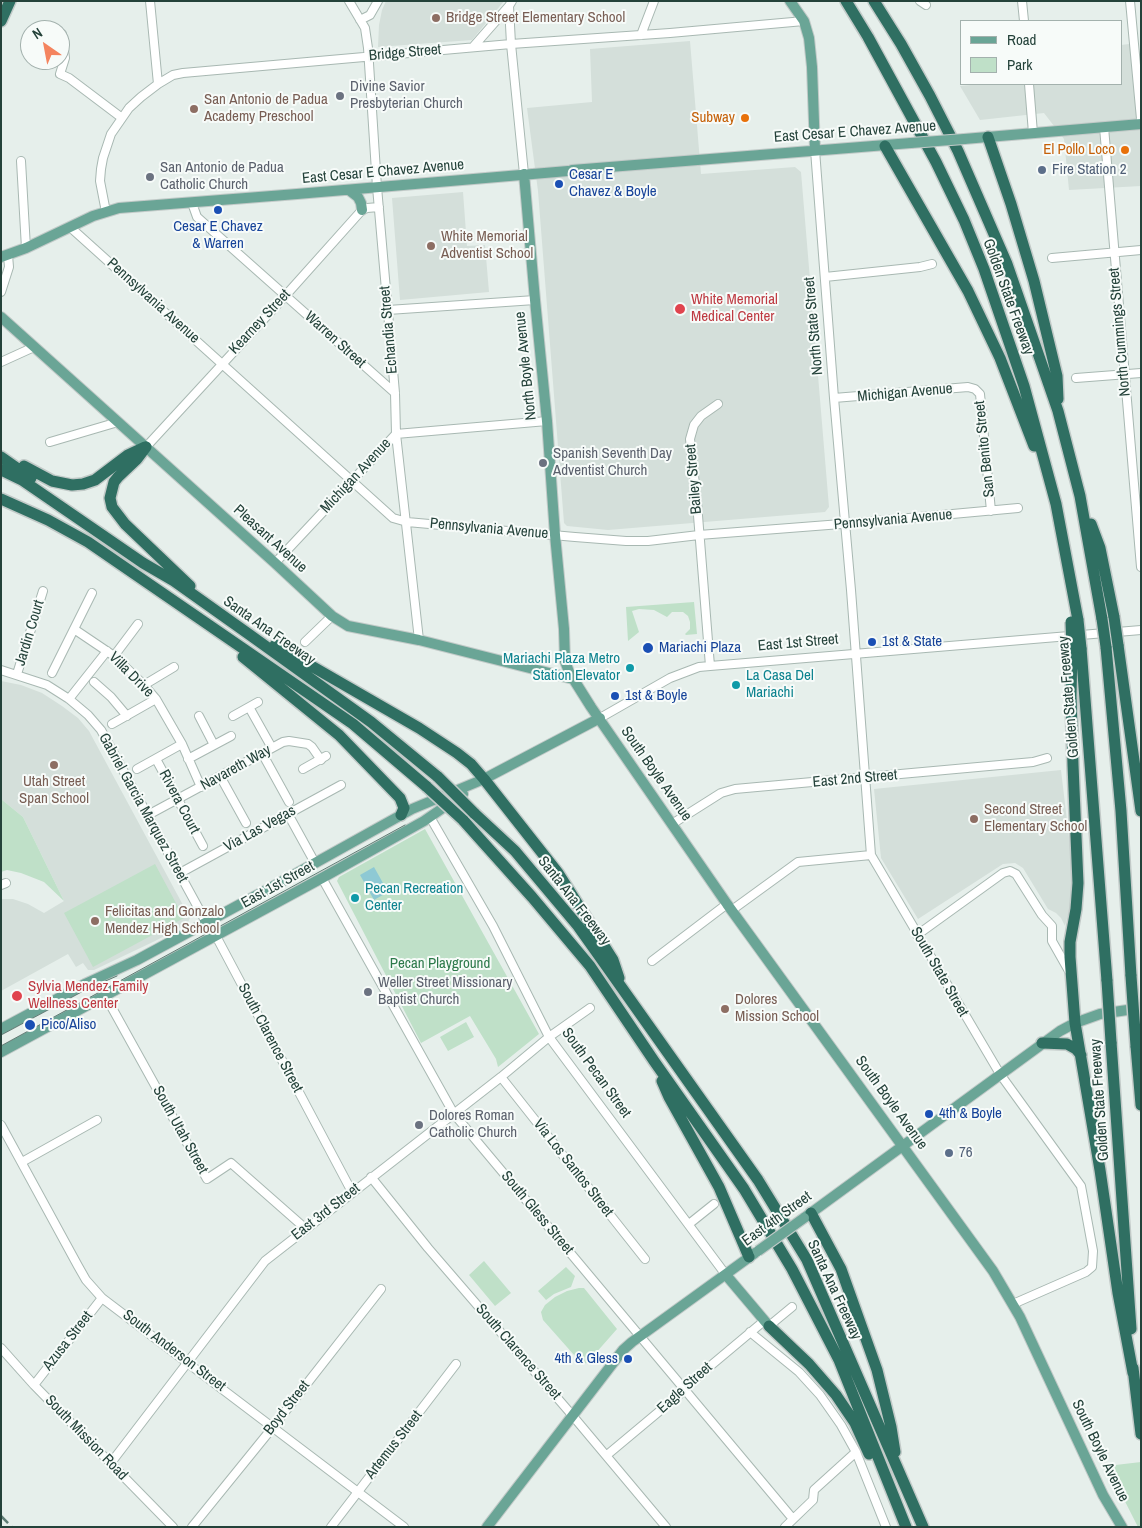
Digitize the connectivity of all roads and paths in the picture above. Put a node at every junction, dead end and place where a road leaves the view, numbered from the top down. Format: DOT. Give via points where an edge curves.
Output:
graph roads {
  1 [pos="10,1"];
  2 [pos="150,1"];
  3 [pos="349,1"];
  4 [pos="378,1"];
  5 [pos="654,1"];
  6 [pos="790,1"];
  7 [pos="846,1"];
  8 [pos="874,1"];
  9 [pos="1022,1"];
  10 [pos="1130,1"];
  11 [pos="511,3"];
  12 [pos="360,20"];
  13 [pos="1024,20"];
  14 [pos="1,21"];
  15 [pos="804,21"];
  16 [pos="641,35"];
  17 [pos="512,44"];
  18 [pos="473,47"];
  19 [pos="369,56"];
  20 [pos="61,70"];
  21 [pos="158,84"];
  22 [pos="1029,85"];
  23 [pos="122,118"];
  24 [pos="1141,119"];
  25 [pos="1141,124"];
  26 [pos="1104,127"];
  27 [pos="1033,133"];
  28 [pos="988,137"];
  29 [pos="885,146"];
  30 [pos="815,150"];
  31 [pos="20,162"];
  32 [pos="524,174"];
  33 [pos="378,187"];
  34 [pos="349,190"];
  35 [pos="192,203"];
  36 [pos="379,207"];
  37 [pos="362,210"];
  38 [pos="106,212"];
  39 [pos="70,227"];
  40 [pos="26,248"];
  41 [pos="1141,250"];
  42 [pos="1114,252"];
  43 [pos="5,256"];
  44 [pos="1052,258"];
  45 [pos="932,264"];
  46 [pos="825,277"];
  47 [pos="1,292"];
  48 [pos="286,295"];
  49 [pos="534,300"];
  50 [pos="388,310"];
  51 [pos="1,317"];
  52 [pos="34,347"];
  53 [pos="1,362"];
  54 [pos="222,363"];
  55 [pos="1141,374"];
  56 [pos="1124,375"];
  57 [pos="1076,378"];
  58 [pos="975,389"];
  59 [pos="395,393"];
  60 [pos="834,398"];
  61 [pos="718,404"];
  62 [pos="1058,411"];
  63 [pos="547,421"];
  64 [pos="118,422"];
  65 [pos="396,434"];
  66 [pos="50,442"];
  67 [pos="146,447"];
  68 [pos="1,452"];
  69 [pos="1,457"];
  70 [pos="1,470"];
  71 [pos="351,481"];
  72 [pos="1,499"];
  73 [pos="1138,499"];
  74 [pos="1056,504"];
  75 [pos="1,507"];
  76 [pos="1018,508"];
  77 [pos="991,511"];
  78 [pos="48,520"];
  79 [pos="407,522"];
  80 [pos="846,524"];
  81 [pos="555,535"];
  82 [pos="699,535"];
  83 [pos="275,563"];
  84 [pos="1141,567"];
  85 [pos="174,582"];
  86 [pos="43,591"];
  87 [pos="92,594"];
  88 [pos="201,602"];
  89 [pos="332,616"];
  90 [pos="1108,618"];
  91 [pos="138,624"];
  92 [pos="74,629"];
  93 [pos="1141,630"];
  94 [pos="219,633"];
  95 [pos="250,635"];
  96 [pos="419,640"];
  97 [pos="305,642"];
  98 [pos="1077,648"];
  99 [pos="107,651"];
  100 [pos="856,652"];
  101 [pos="114,656"];
  102 [pos="710,666"];
  103 [pos="174,667"];
  104 [pos="1,670"];
  105 [pos="52,673"];
  106 [pos="17,674"];
  107 [pos="573,679"];
  108 [pos="94,682"];
  109 [pos="144,684"];
  110 [pos="69,699"];
  111 [pos="156,699"];
  112 [pos="258,702"];
  113 [pos="250,707"];
  114 [pos="127,716"];
  115 [pos="199,716"];
  116 [pos="233,716"];
  117 [pos="600,718"];
  118 [pos="112,724"];
  119 [pos="231,736"];
  120 [pos="182,744"];
  121 [pos="214,745"];
  122 [pos="272,748"];
  123 [pos="262,753"];
  124 [pos="1047,758"];
  125 [pos="156,759"];
  126 [pos="188,759"];
  127 [pos="137,769"];
  128 [pos="303,769"];
  129 [pos="220,776"];
  130 [pos="866,778"];
  131 [pos="484,779"];
  132 [pos="341,785"];
  133 [pos="202,787"];
  134 [pos="178,799"];
  135 [pos="289,802"];
  136 [pos="1141,811"];
  137 [pos="288,814"];
  138 [pos="148,815"];
  139 [pos="402,815"];
  140 [pos="430,817"];
  141 [pos="246,823"];
  142 [pos="672,824"];
  143 [pos="203,846"];
  144 [pos="871,855"];
  145 [pos="315,863"];
  146 [pos="180,873"];
  147 [pos="322,878"];
  148 [pos="730,907"];
  149 [pos="206,922"];
  150 [pos="917,935"];
  151 [pos="216,936"];
  152 [pos="652,962"];
  153 [pos="1071,977"];
  154 [pos="96,979"];
  155 [pos="624,991"];
  156 [pos="105,995"];
  157 [pos="590,1008"];
  158 [pos="1141,1008"];
  159 [pos="1075,1023"];
  160 [pos="1,1029"];
  161 [pos="549,1037"];
  162 [pos="1042,1042"];
  163 [pos="1,1052"];
  164 [pos="1081,1055"];
  165 [pos="654,1061"];
  166 [pos="1000,1074"];
  167 [pos="501,1077"];
  168 [pos="1141,1105"];
  169 [pos="454,1114"];
  170 [pos="97,1120"];
  171 [pos="1,1125"];
  172 [pos="903,1146"];
  173 [pos="22,1162"];
  174 [pos="371,1177"];
  175 [pos="352,1192"];
  176 [pos="714,1204"];
  177 [pos="808,1215"];
  178 [pos="689,1224"];
  179 [pos="306,1228"];
  180 [pos="753,1254"];
  181 [pos="645,1259"];
  182 [pos="726,1275"];
  183 [pos="380,1288"];
  184 [pos="102,1298"];
  185 [pos="1013,1304"];
  186 [pos="792,1307"];
  187 [pos="767,1324"];
  188 [pos="750,1332"];
  189 [pos="640,1336"];
  190 [pos="1,1348"];
  191 [pos="188,1362"];
  192 [pos="456,1364"];
  193 [pos="1133,1373"];
  194 [pos="34,1385"];
  195 [pos="684,1388"];
  196 [pos="572,1415"];
  197 [pos="273,1427"];
  198 [pos="1141,1434"];
  199 [pos="856,1452"];
  200 [pos="607,1455"];
  201 [pos="110,1464"];
  202 [pos="898,1469"];
  203 [pos="358,1492"];
  204 [pos="793,1519"];
  205 [pos="173,1527"];
  206 [pos="192,1527"];
  207 [pos="331,1527"];
  208 [pos="404,1527"];
  209 [pos="487,1527"];
  210 [pos="666,1527"];
  211 [pos="784,1527"];
  212 [pos="886,1527"];
  213 [pos="905,1527"];
  214 [pos="922,1527"];
  215 [pos="1122,1527"];
  1 -- 14 [label="highway"];
  2 -- 21 [label="street"];
  3 -- 12 [label="street, Echandia Street"];
  4 -- 12 [label="street" via="370,15"];
  5 -- 16 [label="street"];
  6 -- 15 [label="main road, North State Street"];
  7 -- 74 [label="highway, Golden State Freeway" via="936,162 964,220 1024,386"];
  8 -- 62 [label="highway, Golden State Freeway" via="958,151 1007,264"];
  9 -- 13 [label="street"];
  10 -- 24 [label="street"];
  11 -- 17 [label="street, North Boyle Avenue"];
  11 -- 18 [label="street"];
  12 -- 19 [label="street, Echandia Street"];
  15 -- 16 [label="street, Bridge Street"];
  15 -- 30 [label="main road, North State Street" via="812,67"];
  16 -- 17 [label="street, Bridge Street"];
  17 -- 18 [label="street, Bridge Street"];
  17 -- 32 [label="street, North Boyle Avenue"];
  18 -- 19 [label="street, Bridge Street"];
  19 -- 21 [label="street, Bridge Street" via="183,73"];
  19 -- 33 [label="street, Echandia Street"];
  20 -- 23 [label="street" via="60,74"];
  21 -- 23 [label="street, Bridge Street"];
  22 -- 27 [label="street"];
  23 -- 38 [label="street, Bridge Street" via="111,134 101,169"];
  25 -- 26 [label="main road, East Cesar E Chavez Avenue"];
  26 -- 27 [label="main road, East Cesar E Chavez Avenue"];
  26 -- 42 [label="street, North Cummings Street"];
  27 -- 28 [label="main road, East Cesar E Chavez Avenue"];
  28 -- 29 [label="main road, East Cesar E Chavez Avenue, bridge"];
  28 -- 62 [label="highway" via="1034,282 1057,376"];
  29 -- 30 [label="main road, East Cesar E Chavez Avenue"];
  29 -- 74 [label="highway" via="968,291 1000,358"];
  30 -- 32 [label="main road, East Cesar E Chavez Avenue"];
  30 -- 46 [label="street, North State Street"];
  31 -- 40 [label="street"];
  32 -- 33 [label="main road, East Cesar E Chavez Avenue"];
  32 -- 49 [label="main road, North Boyle Avenue"];
  33 -- 34 [label="main road, East Cesar E Chavez Avenue"];
  33 -- 36 [label="street, Echandia Street"];
  34 -- 35 [label="main road, East Cesar E Chavez Avenue"];
  34 -- 37 [label="main road" via="360,201"];
  35 -- 38 [label="main road, East Cesar E Chavez Avenue" via="134,206"];
  35 -- 48 [label="street, Warren Street" via="197,217"];
  36 -- 37 [label="street"];
  36 -- 50 [label="street, Echandia Street"];
  37 -- 48 [label="street, Kearney Street"];
  38 -- 39 [label="main road, East Cesar E Chavez Avenue"];
  39 -- 40 [label="main road, East Cesar E Chavez Avenue"];
  39 -- 54 [label="street, Pennsylvania Avenue"];
  40 -- 43 [label="main road, East Cesar E Chavez Avenue"];
  41 -- 42 [label="street"];
  42 -- 44 [label="street"];
  42 -- 56 [label="street, North Cummings Street"];
  43 -- 47 [label="street" via="9,267"];
  45 -- 46 [label="street"];
  46 -- 60 [label="street, North State Street"];
  48 -- 54 [label="street, Kearney Street"];
  48 -- 59 [label="street, Warren Street"];
  49 -- 50 [label="street"];
  49 -- 63 [label="main road, North Boyle Avenue"];
  50 -- 59 [label="street, Echandia Street"];
  51 -- 52 [label="main road, Pleasant Avenue"];
  52 -- 53 [label="street"];
  52 -- 64 [label="main road, Pleasant Avenue"];
  54 -- 67 [label="street, Kearney Street"];
  54 -- 71 [label="street, Pennsylvania Avenue"];
  55 -- 56 [label="street"];
  56 -- 57 [label="street"];
  56 -- 73 [label="street, North Cummings Street"];
  58 -- 60 [label="street, Michigan Avenue"];
  58 -- 77 [label="street, San Benito Street" via="980,394"];
  59 -- 65 [label="street, Echandia Street"];
  60 -- 80 [label="street, North State Street"];
  61 -- 82 [label="street, Bailey Street" via="701,416 690,439"];
  62 -- 90 [label="highway, Golden State Freeway"];
  63 -- 65 [label="street, Michigan Avenue"];
  63 -- 81 [label="main road, North Boyle Avenue"];
  64 -- 66 [label="street"];
  64 -- 67 [label="main road, Pleasant Avenue"];
  65 -- 71 [label="street, Michigan Avenue"];
  65 -- 79 [label="street, Echandia Street"];
  67 -- 68 [label="highway" via="128,455 96,480 72,485 52,481"];
  67 -- 83 [label="main road, Pleasant Avenue"];
  67 -- 88 [label="highway" via="114,482 110,498 112,507 130,530 192,587"];
  69 -- 85 [label="highway" via="164,570"];
  70 -- 85 [label="highway, Santa Ana Freeway" via="22,480"];
  71 -- 79 [label="street, Pennsylvania Avenue" via="393,518"];
  71 -- 83 [label="street, Michigan Avenue"];
  72 -- 78 [label="highway, Santa Ana Freeway"];
  73 -- 84 [label="street, North Cummings Street"];
  74 -- 98 [label="highway, Golden State Freeway, bridge"];
  75 -- 78 [label="highway"];
  76 -- 77 [label="street, Pennsylvania Avenue"];
  77 -- 80 [label="street, Pennsylvania Avenue"];
  78 -- 94 [label="highway, Santa Ana Freeway" via="88,542"];
  79 -- 81 [label="street, Pennsylvania Avenue"];
  79 -- 96 [label="street, Echandia Street"];
  80 -- 82 [label="street, Pennsylvania Avenue"];
  80 -- 100 [label="street, North State Street"];
  81 -- 82 [label="street, Pennsylvania Avenue" via="626,541"];
  81 -- 107 [label="main road, North Boyle Avenue" via="565,661"];
  82 -- 102 [label="street, Bailey Street"];
  83 -- 89 [label="main road, Pleasant Avenue"];
  85 -- 88 [label="highway, Santa Ana Freeway"];
  86 -- 106 [label="street, Jardin Court"];
  87 -- 92 [label="street"];
  88 -- 95 [label="highway, Santa Ana Freeway"];
  89 -- 96 [label="main road, Pleasant Avenue" via="348,626"];
  89 -- 97 [label="street"];
  90 -- 136 [label="highway, bridge" via="1118,645"];
  90 -- 168 [label="highway, Golden State Freeway, bridge" via="1106,647"];
  91 -- 101 [label="street"];
  92 -- 99 [label="street, Villa Drive"];
  92 -- 105 [label="street"];
  93 -- 100 [label="street, East 1st Street"];
  94 -- 139 [label="highway" via="235,651 339,734 400,798 404,808"];
  94 -- 165 [label="highway, Santa Ana Freeway, bridge" via="353,724 463,820 590,966"];
  95 -- 131 [label="highway" via="270,642 419,728 457,753"];
  95 -- 155 [label="highway, Santa Ana Freeway, bridge" via="371,722 474,812 521,858 578,926"];
  96 -- 107 [label="main road, Pleasant Avenue"];
  98 -- 153 [label="highway" via="1072,716 1078,883 1070,942"];
  98 -- 193 [label="highway, Golden State Freeway, bridge" via="1107,981"];
  99 -- 101 [label="street, Villa Drive"];
  99 -- 110 [label="street"];
  100 -- 102 [label="street, East 1st Street"];
  100 -- 130 [label="street, South State Street"];
  101 -- 109 [label="street, Villa Drive"];
  102 -- 117 [label="street, East 1st Street" via="670,678"];
  103 -- 109 [label="street"];
  104 -- 106 [label="street, Gabriel Garcia Marquez Street"];
  106 -- 110 [label="street, Gabriel Garcia Marquez Street" via="47,685"];
  107 -- 117 [label="main road, North Boyle Avenue"];
  108 -- 114 [label="street"];
  109 -- 111 [label="street, Villa Drive"];
  110 -- 138 [label="street, Gabriel Garcia Marquez Street" via="101,730"];
  111 -- 114 [label="street"];
  111 -- 120 [label="street, Villa Drive"];
  112 -- 113 [label="street"];
  113 -- 116 [label="street"];
  113 -- 122 [label="street"];
  114 -- 118 [label="street"];
  115 -- 121 [label="street"];
  117 -- 131 [label="main road, East 1st Street"];
  117 -- 142 [label="main road, South Boyle Avenue"];
  119 -- 121 [label="street"];
  120 -- 125 [label="street"];
  120 -- 126 [label="street, Villa Drive"];
  121 -- 126 [label="street"];
  122 -- 123 [label="street, Navareth Way"];
  122 -- 128 [label="street, Navareth Way" via="289,741 308,744 323,758"];
  123 -- 129 [label="street, Navareth Way"];
  123 -- 135 [label="street"];
  124 -- 130 [label="street, East 2nd Street"];
  125 -- 127 [label="street"];
  125 -- 134 [label="street, Rivera Court"];
  126 -- 133 [label="street, Villa Drive"];
  129 -- 133 [label="street, Navareth Way"];
  129 -- 141 [label="street"];
  130 -- 142 [label="street, East 2nd Street" via="735,789 721,793"];
  130 -- 144 [label="street, South State Street"];
  131 -- 139 [label="main road, East 1st Street"];
  131 -- 140 [label="main road, East 1st Street"];
  131 -- 155 [label="highway" via="558,874 613,960"];
  132 -- 137 [label="street, Via Las Vegas"];
  133 -- 134 [label="street, Navareth Way"];
  134 -- 138 [label="street, Navareth Way"];
  134 -- 143 [label="street, Rivera Court"];
  137 -- 145 [label="street"];
  137 -- 146 [label="street, Via Las Vegas"];
  138 -- 146 [label="street, Gabriel Garcia Marquez Street"];
  139 -- 145 [label="main road, East 1st Street"];
  140 -- 147 [label="main road, East 1st Street"];
  140 -- 161 [label="street, South Pecan Street" via="493,926"];
  142 -- 148 [label="main road, South Boyle Avenue"];
  144 -- 148 [label="street" via="798,862"];
  144 -- 150 [label="street, South State Street"];
  145 -- 149 [label="main road, East 1st Street"];
  146 -- 149 [label="street, Gabriel Garcia Marquez Street"];
  147 -- 151 [label="main road, East 1st Street"];
  147 -- 169 [label="street, South Gless Street"];
  148 -- 152 [label="street"];
  148 -- 172 [label="main road, South Boyle Avenue"];
  149 -- 151 [label="street, Gabriel Garcia Marquez Street"];
  149 -- 154 [label="main road, East 1st Street"];
  150 -- 153 [label="street" via="1010,871 1016,874 1052,926 1052,941"];
  150 -- 166 [label="street, South State Street"];
  151 -- 156 [label="main road, East 1st Street"];
  151 -- 175 [label="street, South Clarence Street"];
  153 -- 159 [label="highway"];
  154 -- 156 [label="street"];
  154 -- 160 [label="main road, East 1st Street"];
  155 -- 202 [label="highway, Santa Ana Freeway" via="758,1180 807,1260"];
  156 -- 163 [label="main road, East 1st Street"];
  156 -- 179 [label="street, South Utah Street" via="207,1179 231,1163"];
  157 -- 161 [label="street, East 3rd Street"];
  158 -- 159 [label="main road, East 4th Street" via="1100,1014"];
  159 -- 162 [label="main road, East 4th Street"];
  159 -- 164 [label="highway"];
  161 -- 167 [label="street, East 3rd Street"];
  161 -- 178 [label="street, South Pecan Street"];
  162 -- 164 [label="highway" via="1067,1044"];
  162 -- 166 [label="main road, East 4th Street"];
  164 -- 193 [label="highway"];
  165 -- 180 [label="highway" via="669,1097"];
  165 -- 213 [label="highway, Santa Ana Freeway" via="744,1189 792,1269 839,1360"];
  166 -- 172 [label="main road, East 4th Street"];
  166 -- 185 [label="street, South State Street" via="1081,1186 1092,1251 1092,1267 1086,1272"];
  167 -- 169 [label="street, East 3rd Street"];
  167 -- 181 [label="street, Via Los Santos Street"];
  169 -- 174 [label="street, East 3rd Street"];
  169 -- 189 [label="street, South Gless Street"];
  170 -- 173 [label="street"];
  171 -- 173 [label="street, South Anderson Street"];
  172 -- 177 [label="main road, East 4th Street"];
  172 -- 185 [label="main road, South Boyle Avenue" via="989,1265"];
  173 -- 184 [label="street, South Anderson Street" via="86,1280"];
  174 -- 175 [label="street, East 3rd Street"];
  174 -- 196 [label="street, South Clarence Street"];
  175 -- 179 [label="street, East 3rd Street"];
  176 -- 178 [label="street"];
  177 -- 180 [label="main road, East 4th Street, bridge"];
  177 -- 202 [label="highway" via="841,1269 877,1370"];
  178 -- 182 [label="street, South Pecan Street"];
  179 -- 191 [label="street, East 3rd Street" via="265,1261"];
  180 -- 182 [label="main road, East 4th Street"];
  182 -- 187 [label="main road, South Pecan Street"];
  182 -- 189 [label="main road, East 4th Street"];
  183 -- 197 [label="street, Boyd Street"];
  184 -- 191 [label="street, South Anderson Street"];
  184 -- 194 [label="street, Azusa Street"];
  185 -- 215 [label="main road, South Boyle Avenue" via="1103,1495"];
  186 -- 187 [label="street, Eagle Street"];
  187 -- 188 [label="street, Eagle Street"];
  187 -- 213 [label="highway" via="836,1395 854,1424"];
  188 -- 195 [label="street, Eagle Street"];
  188 -- 199 [label="street" via="820,1395"];
  189 -- 195 [label="street, South Gless Street"];
  189 -- 196 [label="main road, East 4th Street" via="623,1350"];
  190 -- 194 [label="street, South Mission Road"];
  191 -- 197 [label="street, South Anderson Street"];
  191 -- 201 [label="street, East 3rd Street"];
  192 -- 203 [label="street, Artemus Street"];
  193 -- 198 [label="highway, Golden State Freeway"];
  194 -- 201 [label="street, South Mission Road"];
  195 -- 200 [label="street, Eagle Street"];
  195 -- 204 [label="street, South Gless Street"];
  196 -- 200 [label="street, South Clarence Street"];
  196 -- 209 [label="main road, East 4th Street"];
  197 -- 203 [label="street, South Anderson Street"];
  197 -- 206 [label="street, Boyd Street"];
  199 -- 204 [label="street" via="814,1490 813,1500"];
  199 -- 212 [label="street"];
  200 -- 210 [label="street, South Clarence Street"];
  201 -- 205 [label="street, South Mission Road"];
  202 -- 214 [label="highway, Santa Ana Freeway"];
  203 -- 207 [label="street, Artemus Street"];
  203 -- 208 [label="street, South Anderson Street"];
  204 -- 211 [label="street"];
}
